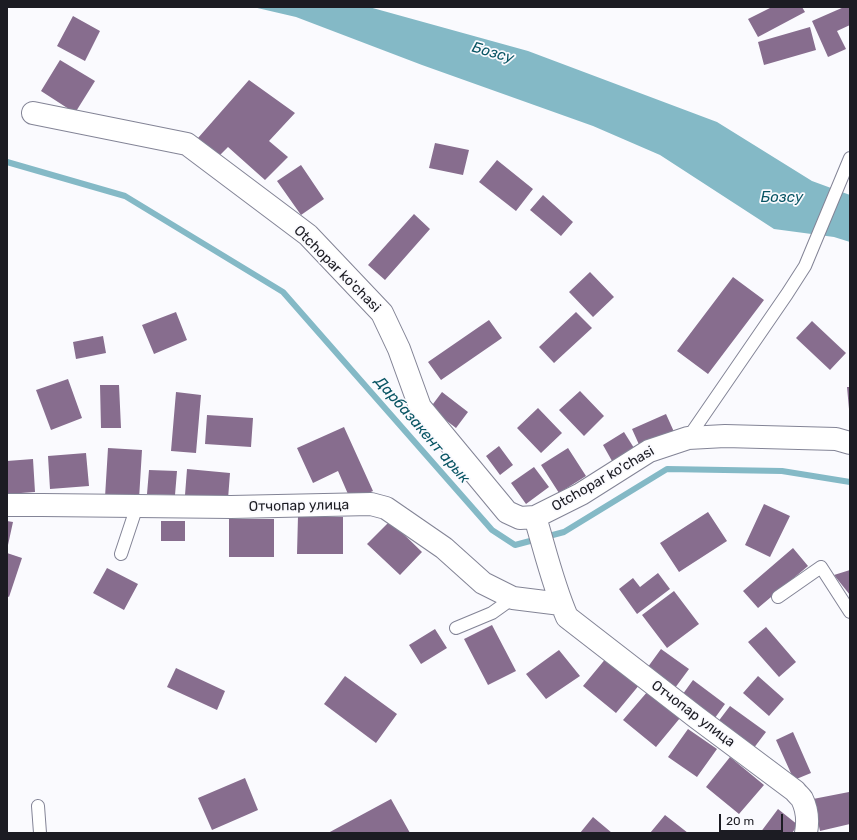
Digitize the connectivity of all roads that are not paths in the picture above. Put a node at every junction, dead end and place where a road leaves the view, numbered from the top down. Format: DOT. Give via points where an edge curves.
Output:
graph roads {
  1 [pos="33,113"];
  2 [pos="850,158"];
  3 [pos="688,438"];
  4 [pos="850,443"];
  5 [pos="7,505"];
  6 [pos="137,506"];
  7 [pos="535,517"];
  8 [pos="121,554"];
  9 [pos="778,597"];
  10 [pos="513,598"];
  11 [pos="561,604"];
  12 [pos="850,612"];
  13 [pos="456,628"];
  14 [pos="38,806"];
  15 [pos="40,833"];
  16 [pos="806,833"];
  1 -- 7 [label="street, Otchopar ko'chasi" via="187,144 308,236 382,313 399,349 420,407 507,512 520,518"];
  2 -- 3 [label="lane" via="805,266"];
  3 -- 4 [label="street, Otchopar ko'chasi" via="733,436 836,439"];
  3 -- 7 [label="street, Otchopar ko'chasi" via="648,451 581,494"];
  5 -- 6 [label="street, Отчопар улица"];
  6 -- 8 [label="lane"];
  6 -- 10 [label="street, Отчопар улица" via="371,504 386,508 444,548 483,584"];
  7 -- 11 [label="street, Отчопар улица"];
  9 -- 12 [label="lane" via="820,567"];
  10 -- 11 [label="street, Отчопар улица"];
  10 -- 13 [label="lane" via="492,613"];
  11 -- 16 [label="street, Отчопар улица" via="567,617 795,791 802,799 805,809"];
  14 -- 15 [label="lane"];
}
